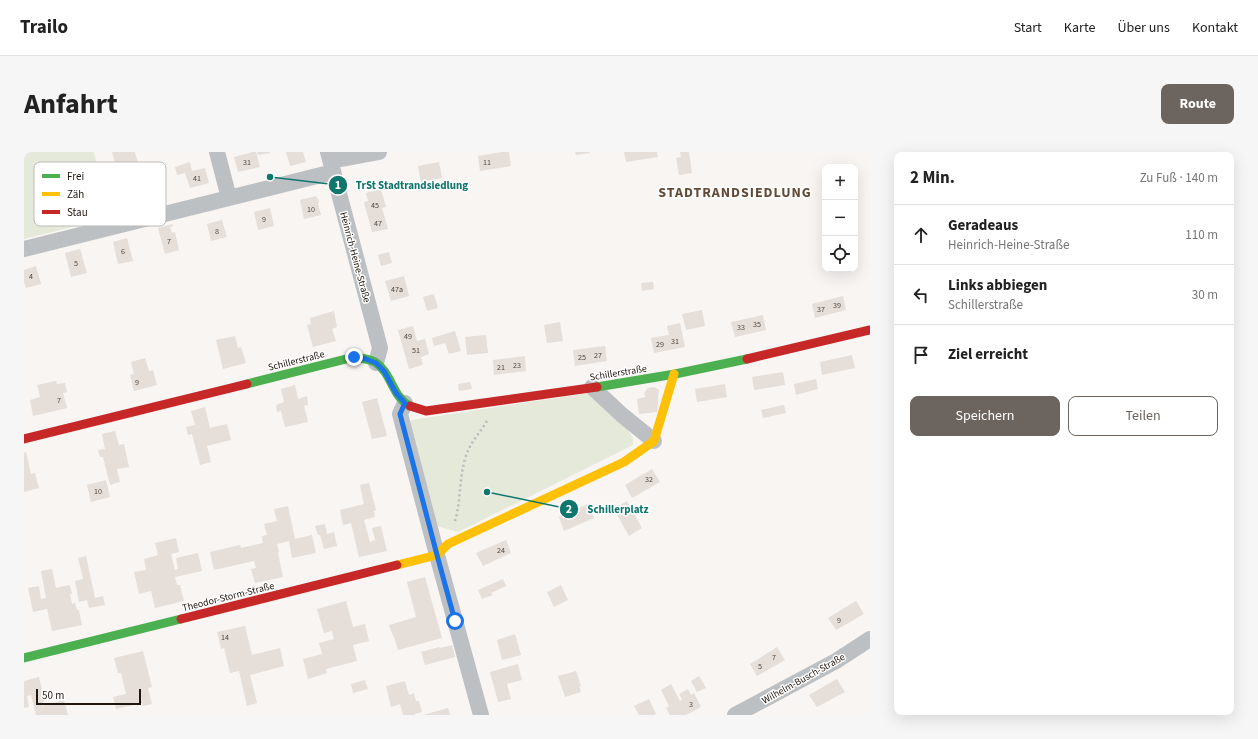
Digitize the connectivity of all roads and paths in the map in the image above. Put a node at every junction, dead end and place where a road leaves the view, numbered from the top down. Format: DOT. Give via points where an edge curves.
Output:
graph roads {
  1 [pos="217,152"];
  2 [pos="379,152"];
  3 [pos="331,161"];
  4 [pos="229,198"];
  5 [pos="166,214"];
  6 [pos="116,226"];
  7 [pos="24,249"];
  8 [pos="870,330"];
  9 [pos="376,363"];
  10 [pos="674,374"];
  11 [pos="592,387"];
  12 [pos="498,401"];
  13 [pos="405,403"];
  14 [pos="24,439"];
  15 [pos="654,441"];
  16 [pos="442,549"];
  17 [pos="870,639"];
  18 [pos="24,658"];
  19 [pos="481,715"];
  20 [pos="735,715"];
  1 -- 4 [label="street"];
  2 -- 3 [label="street"];
  3 -- 4 [label="street"];
  3 -- 9 [label="street, Heinrich-Heine-Straße" via="380,348"];
  4 -- 5 [label="street"];
  6 -- 7 [label="street"];
  8 -- 10 [label="street, Schillerstraße"];
  9 -- 13 [label="street"];
  9 -- 14 [label="street, Schillerstraße" via="354,357"];
  10 -- 11 [label="street, Schillerstraße"];
  10 -- 15 [label="street"];
  11 -- 12 [label="street, Schillerstraße"];
  11 -- 15 [label="street" via="622,416"];
  12 -- 13 [label="street, Schillerstraße" via="426,411"];
  12 -- 16 [label="path" via="486,424 472,441 465,458 457,513"];
  13 -- 16 [label="street" via="400,414"];
  15 -- 16 [label="street" via="624,462"];
  16 -- 18 [label="street, Theodor-Storm-Straße"];
  16 -- 19 [label="street"];
  17 -- 20 [label="street, Wilhelm-Busch-Straße" via="836,661"];
}
